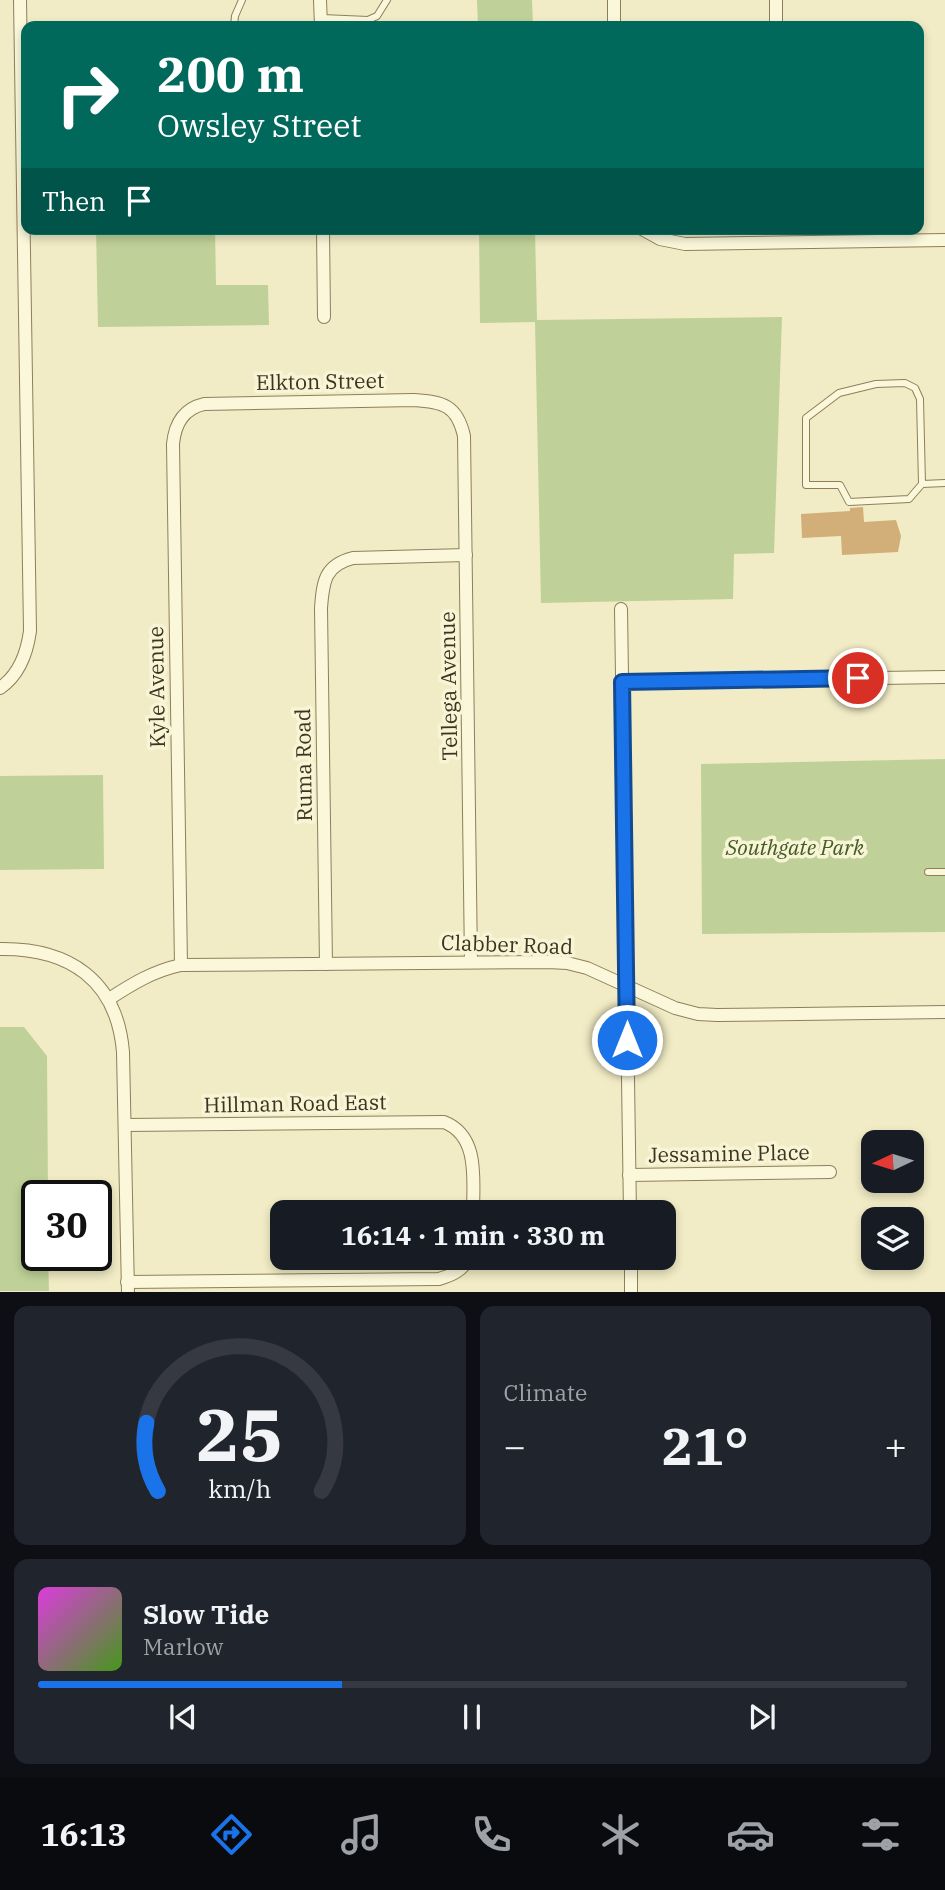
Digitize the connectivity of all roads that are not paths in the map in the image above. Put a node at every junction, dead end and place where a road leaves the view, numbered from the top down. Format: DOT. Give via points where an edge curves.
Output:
graph roads {
  1 [pos="20,0"];
  2 [pos="242,0"];
  3 [pos="320,0"];
  4 [pos="387,0"];
  5 [pos="614,0"];
  6 [pos="776,0"];
  7 [pos="234,21"];
  8 [pos="321,21"];
  9 [pos="337,21"];
  10 [pos="614,21"];
  11 [pos="776,21"];
  12 [pos="21,63"];
  13 [pos="24,235"];
  14 [pos="323,235"];
  15 [pos="653,235"];
  16 [pos="780,236"];
  17 [pos="945,240"];
  18 [pos="324,317"];
  19 [pos="453,411"];
  20 [pos="186,412"];
  21 [pos="945,483"];
  22 [pos="922,484"];
  23 [pos="466,555"];
  24 [pos="621,609"];
  25 [pos="945,677"];
  26 [pos="622,682"];
  27 [pos="3,686"];
  28 [pos="945,872"];
  29 [pos="928,873"];
  30 [pos="0,949"];
  31 [pos="471,962"];
  32 [pos="326,964"];
  33 [pos="181,965"];
  34 [pos="627,986"];
  35 [pos="109,999"];
  36 [pos="945,1012"];
  37 [pos="125,1125"];
  38 [pos="830,1172"];
  39 [pos="629,1175"];
  40 [pos="473,1200"];
  41 [pos="630,1200"];
  42 [pos="458,1270"];
  43 [pos="631,1270"];
  44 [pos="127,1287"];
  45 [pos="631,1292"];
  1 -- 12 [label="street"];
  2 -- 7 [label="lane"];
  3 -- 8 [label="street"];
  4 -- 9 [label="lane" via="377,16"];
  5 -- 10 [label="street"];
  6 -- 11 [label="street"];
  13 -- 27 [label="street" via="30,631 23,660"];
  14 -- 18 [label="street"];
  15 -- 16 [label="street" via="676,243"];
  16 -- 17 [label="street"];
  19 -- 20 [label="street, Elkton Street" via="435,402 414,400 211,403"];
  19 -- 23 [label="street, Tellega Avenue" via="464,436"];
  20 -- 33 [label="street, Kyle Avenue" via="176,427 173,444"];
  21 -- 22 [label="lane"];
  22 -- 22 [label="lane" via="920,399 915,388 905,383 876,384 839,393 806,418 806,485 840,485 849,502 909,499"];
  23 -- 31 [label="street, Tellega Avenue"];
  23 -- 32 [label="street, Ruma Road" via="346,559 332,568 323,586"];
  24 -- 26 [label="street"];
  25 -- 26 [label="street"];
  26 -- 34 [label="street"];
  28 -- 29 [label="lane"];
  30 -- 35 [label="street" via="36,951 70,962"];
  31 -- 32 [label="street, Clabber Road"];
  31 -- 34 [label="street, Clabber Road" via="567,963"];
  32 -- 33 [label="street, Clabber Road"];
  33 -- 35 [label="street, Clabber Road" via="140,978"];
  34 -- 36 [label="street, Clabber Road" via="675,1009 698,1014"];
  34 -- 39 [label="street"];
  35 -- 37 [label="street" via="122,1038"];
  37 -- 40 [label="street, Hillman Road East" via="444,1122 454,1126 469,1146"];
  37 -- 44 [label="street"];
  38 -- 39 [label="street, Jessamine Place"];
  39 -- 41 [label="street"];
  42 -- 44 [label="street" via="439,1279"];
  43 -- 45 [label="street"];
}
